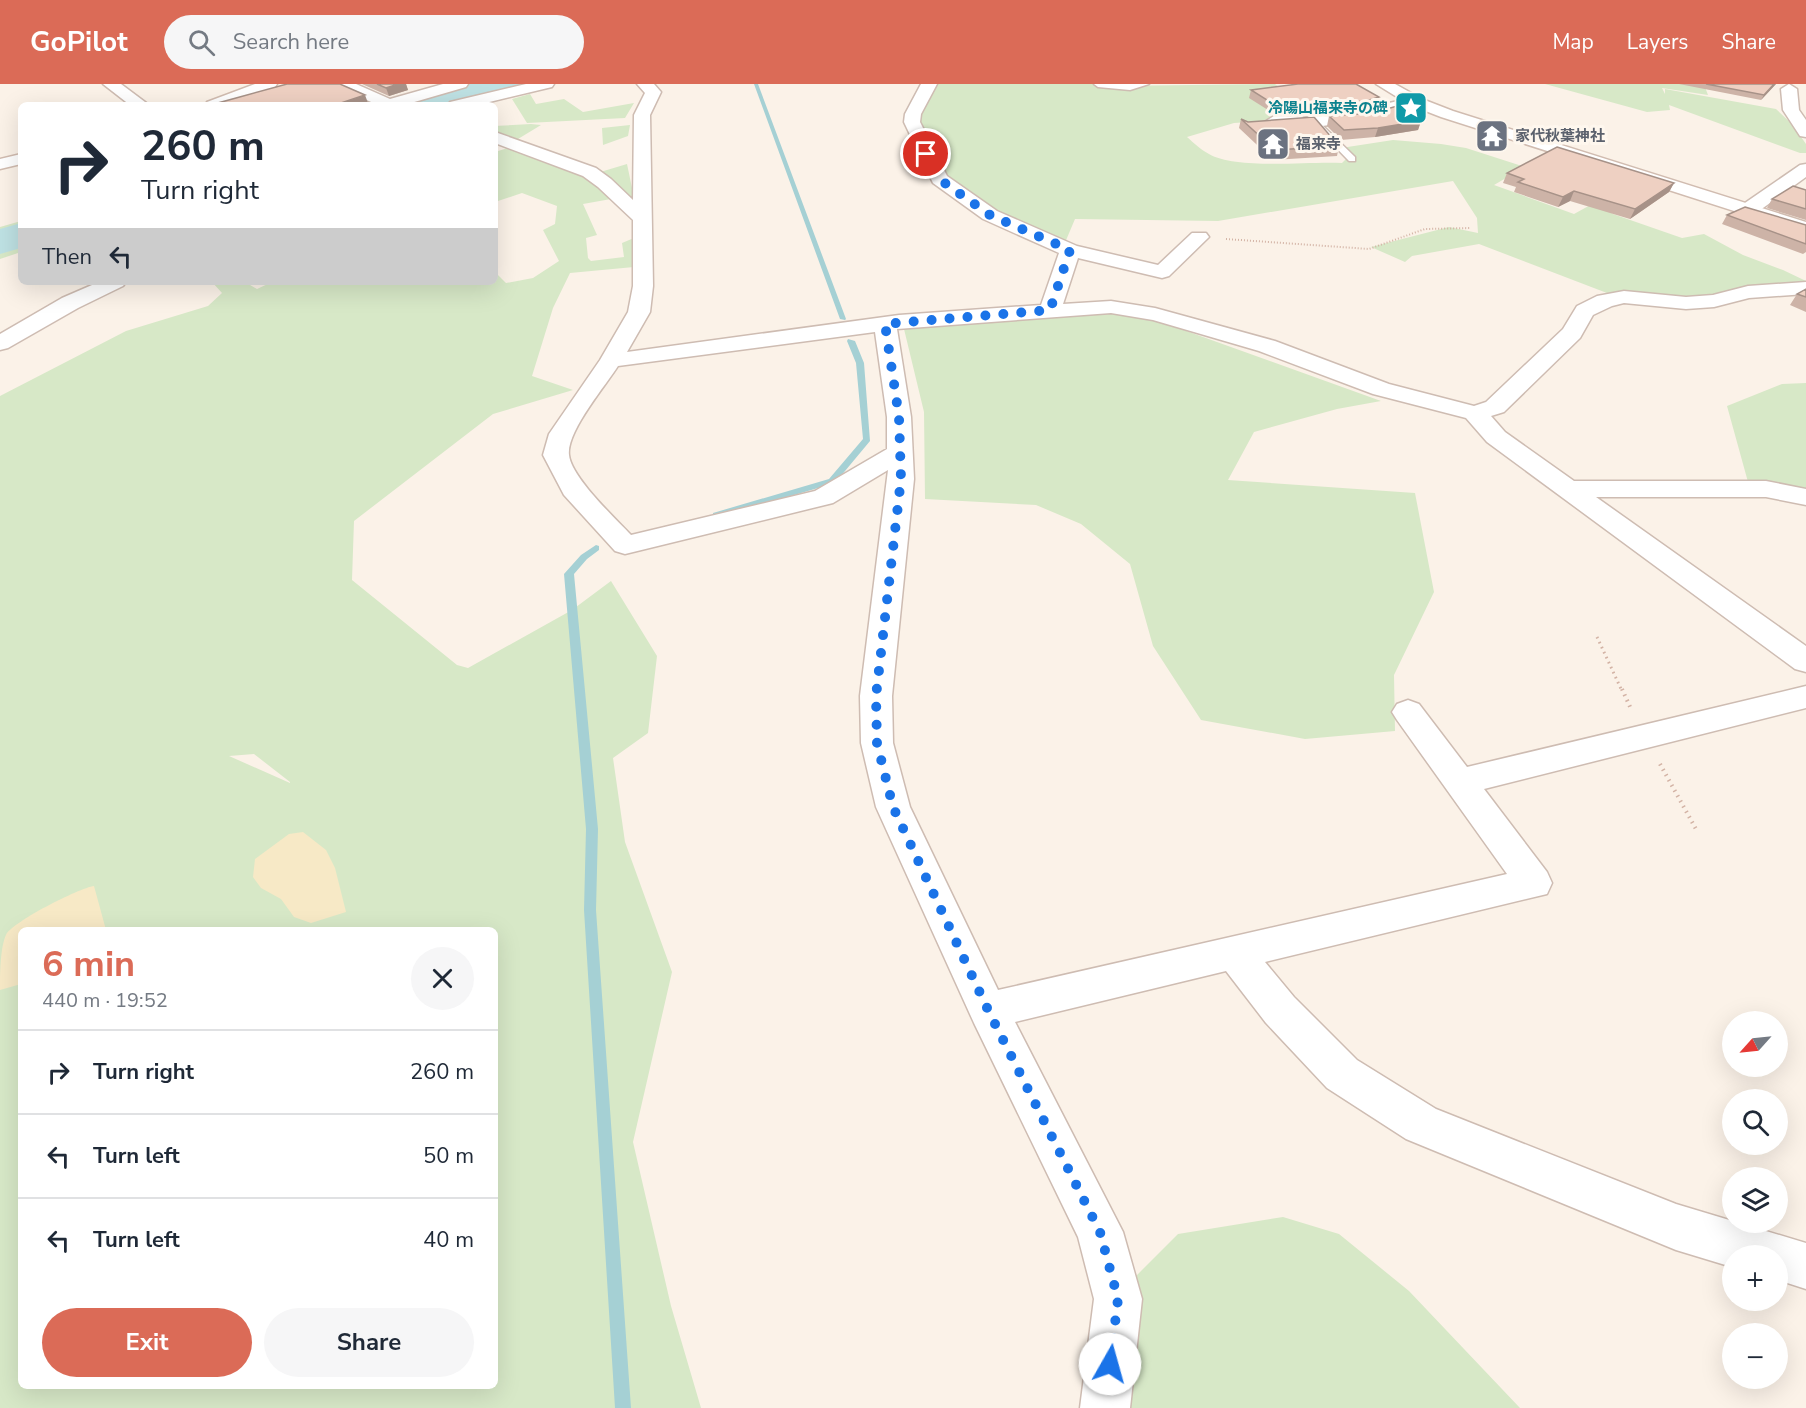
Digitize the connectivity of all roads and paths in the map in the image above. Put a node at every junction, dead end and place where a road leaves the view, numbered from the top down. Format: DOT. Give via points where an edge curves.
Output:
graph roads {
  1 [pos="111,84"];
  2 [pos="269,84"];
  3 [pos="343,84"];
  4 [pos="460,84"];
  5 [pos="546,84"];
  6 [pos="645,84"];
  7 [pos="929,84"];
  8 [pos="1098,84"];
  9 [pos="1145,84"];
  10 [pos="1384,84"];
  11 [pos="439,86"];
  12 [pos="1771,86"];
  13 [pos="1798,91"];
  14 [pos="137,102"];
  15 [pos="221,102"];
  16 [pos="386,102"];
  17 [pos="396,102"];
  18 [pos="469,102"];
  19 [pos="1416,102"];
  20 [pos="1315,122"];
  21 [pos="1257,123"];
  22 [pos="1806,132"];
  23 [pos="498,138"];
  24 [pos="1352,159"];
  25 [pos="18,160"];
  26 [pos="0,164"];
  27 [pos="1806,169"];
  28 [pos="1749,209"];
  29 [pos="644,219"];
  30 [pos="1471,228"];
  31 [pos="1806,228"];
  32 [pos="1199,237"];
  33 [pos="1070,250"];
  34 [pos="109,285"];
  35 [pos="1806,288"];
  36 [pos="1050,310"];
  37 [pos="885,324"];
  38 [pos="0,343"];
  39 [pos="611,360"];
  40 [pos="1475,413"];
  41 [pos="900,452"];
  42 [pos="1568,489"];
  43 [pos="1806,497"];
  44 [pos="1806,661"];
  45 [pos="1806,697"];
  46 [pos="1408,712"];
  47 [pos="1459,782"];
  48 [pos="1234,953"];
  49 [pos="988,1010"];
  50 [pos="1736,1245"];
  51 [pos="1788,1260"];
  52 [pos="1806,1266"];
  53 [pos="1105,1408"];
  1 -- 14 [label="street"];
  2 -- 15 [label="street"];
  3 -- 16 [label="street"];
  4 -- 11 [label="street"];
  5 -- 18 [label="street"];
  6 -- 29 [label="street" via="653,92 642,115"];
  7 -- 33 [label="street" via="912,122 939,179 990,215"];
  8 -- 9 [label="lane"];
  10 -- 19 [label="street"];
  11 -- 17 [label="street"];
  12 -- 13 [label="street"];
  13 -- 22 [label="street" via="1791,110"];
  19 -- 20 [label="street" via="1395,106 1387,112"];
  19 -- 28 [label="street"];
  20 -- 21 [label="street"];
  20 -- 24 [label="lane"];
  23 -- 29 [label="street" via="598,177"];
  25 -- 26 [label="street"];
  27 -- 28 [label="street"];
  28 -- 31 [label="street"];
  29 -- 39 [label="street" via="639,312"];
  30 -- 32 [label="path" via="1425,229 1369,249"];
  32 -- 33 [label="street" via="1162,272"];
  33 -- 36 [label="street"];
  34 -- 38 [label="street"];
  35 -- 40 [label="street" via="1748,292 1692,303 1624,297 1605,301 1585,311 1572,333 1495,407"];
  36 -- 37 [label="street"];
  36 -- 40 [label="street" via="1111,307 1155,314 1267,346 1381,389"];
  37 -- 39 [label="street"];
  37 -- 41 [label="street" via="899,417"];
  39 -- 41 [label="street" via="561,434 556,455 573,489 625,545 824,497"];
  40 -- 42 [label="street" via="1496,437"];
  41 -- 49 [label="street" via="901,479 876,696 877,743 893,807"];
  42 -- 43 [label="street" via="1766,489"];
  42 -- 44 [label="street"];
  45 -- 47 [label="street"];
  46 -- 47 [label="street"];
  47 -- 48 [label="street" via="1534,883"];
  48 -- 49 [label="street"];
  48 -- 50 [label="street" via="1280,1010 1342,1074 1421,1124 1676,1227"];
  49 -- 53 [label="street" via="1100,1232 1118,1299"];
  51 -- 52 [label="street"];
}
